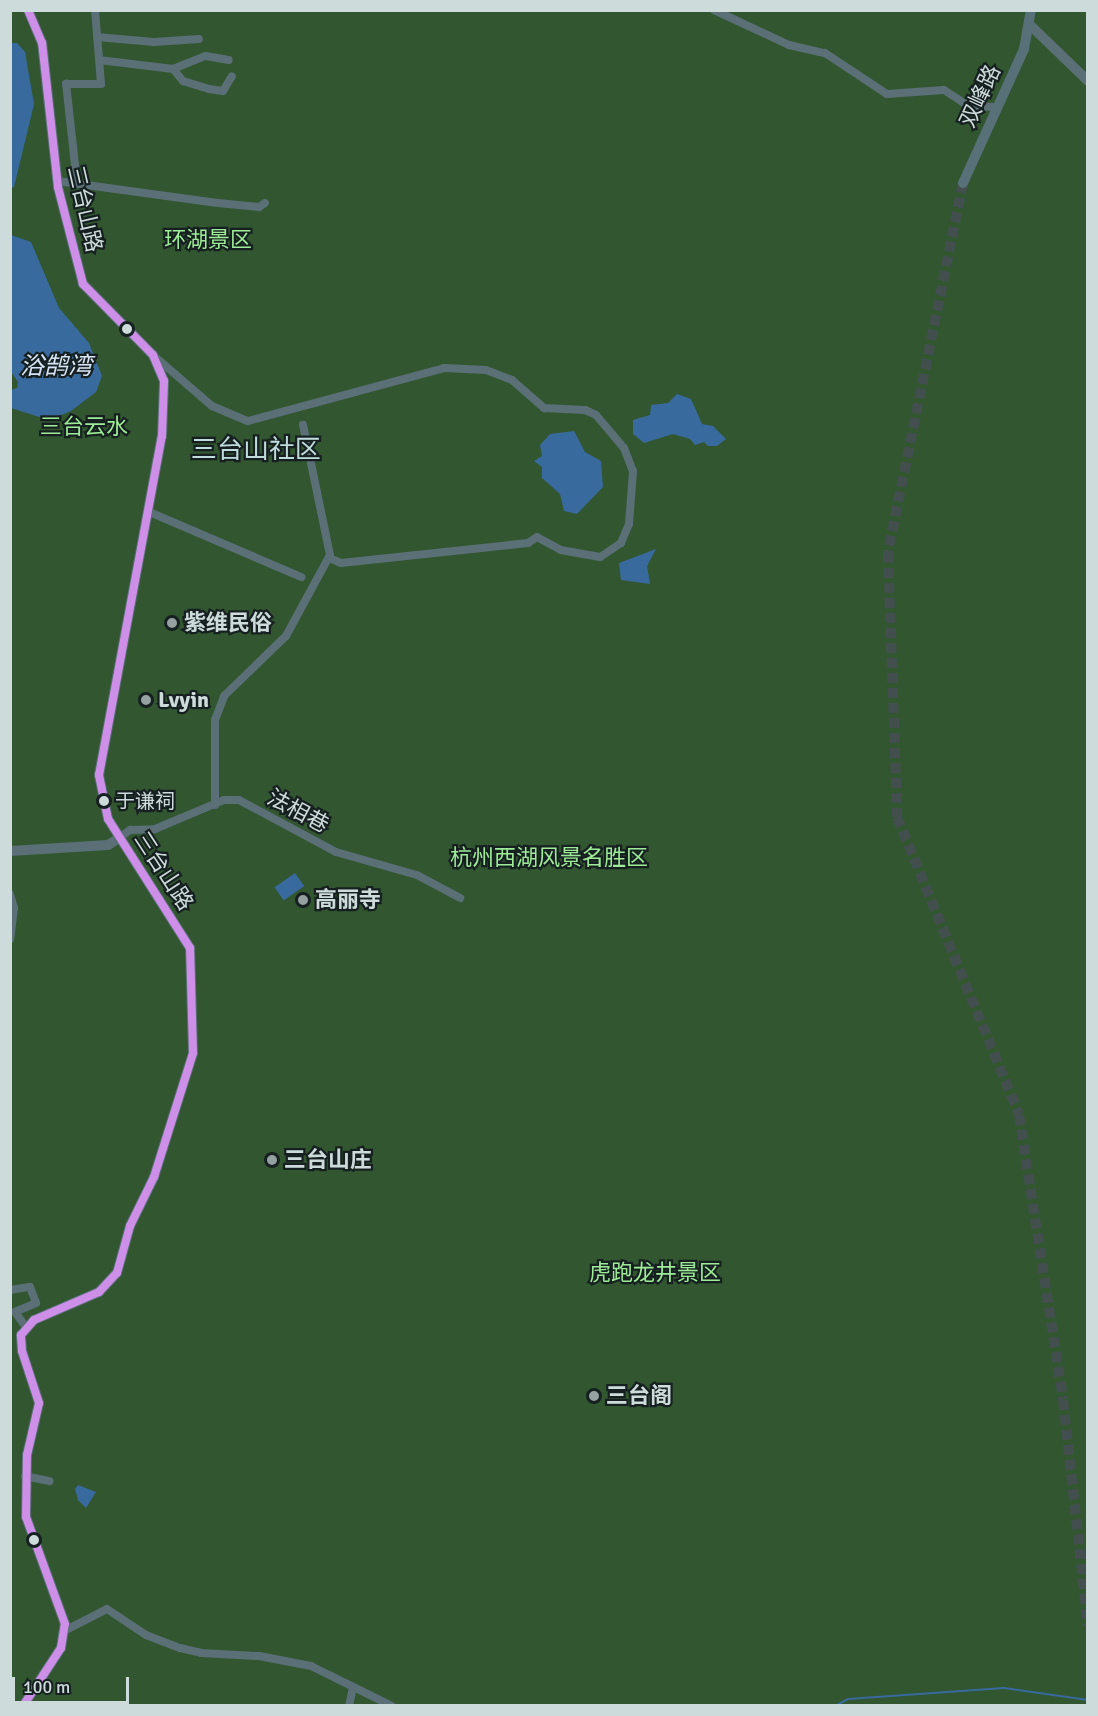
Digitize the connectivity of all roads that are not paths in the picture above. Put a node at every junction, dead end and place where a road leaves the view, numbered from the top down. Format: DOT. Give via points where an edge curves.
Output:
graph roads {
  1 [pos="28,10"];
  2 [pos="95,10"];
  3 [pos="714,10"];
  4 [pos="1031,10"];
  5 [pos="1030,25"];
  6 [pos="97,37"];
  7 [pos="200,39"];
  8 [pos="99,60"];
  9 [pos="230,60"];
  10 [pos="173,69"];
  11 [pos="232,76"];
  12 [pos="1088,81"];
  13 [pos="995,107"];
  14 [pos="57,181"];
  15 [pos="77,183"];
  16 [pos="963,183"];
  17 [pos="265,203"];
  18 [pos="153,355"];
  19 [pos="303,425"];
  20 [pos="147,511"];
  21 [pos="329,558"];
  22 [pos="301,577"];
  23 [pos="215,805"];
  24 [pos="119,838"];
  25 [pos="10,851"];
  26 [pos="10,894"];
  27 [pos="460,898"];
  28 [pos="10,939"];
  29 [pos="10,1290"];
  30 [pos="26,1326"];
  31 [pos="25,1476"];
  32 [pos="49,1481"];
  33 [pos="64,1630"];
  34 [pos="353,1687"];
  35 [pos="22,1706"];
  36 [pos="349,1706"];
  37 [pos="392,1706"];
  1 -- 14 [label="street, 三台山路" via="42,43"];
  2 -- 6 [label="street"];
  3 -- 13 [label="street" via="789,45 825,53 887,94 944,90 969,106"];
  4 -- 5 [label="main road, 双峰路"];
  5 -- 12 [label="street"];
  5 -- 13 [label="main road, 双峰路" via="1024,49"];
  6 -- 7 [label="street" via="154,42"];
  6 -- 8 [label="street"];
  8 -- 10 [label="street"];
  8 -- 15 [label="street" via="101,84 66,84"];
  9 -- 10 [label="street" via="206,56"];
  10 -- 11 [label="street" via="183,81 223,91"];
  13 -- 16 [label="main road, 双峰路"];
  14 -- 15 [label="street"];
  14 -- 18 [label="street, 三台山路" via="82,284"];
  15 -- 17 [label="street" via="218,203 259,207"];
  18 -- 20 [label="street, 三台山路" via="164,381 165,407"];
  18 -- 21 [label="street" via="212,406 248,421 444,368 486,370 512,380 544,408 585,410 596,415 624,448 633,471 629,525 621,543 600,557 561,550 537,537 528,543 342,563"];
  19 -- 21 [label="street"];
  20 -- 22 [label="street"];
  20 -- 24 [label="street, 三台山路" via="99,775 101,800"];
  21 -- 23 [label="street" via="286,636 224,696 215,720"];
  23 -- 24 [label="street, 法相巷" via="181,821 130,830"];
  23 -- 27 [label="street, 法相巷" via="239,800 336,852 417,876"];
  24 -- 25 [label="street" via="108,845"];
  24 -- 30 [label="street, 三台山路" via="190,948 193,1053 154,1177 130,1226 117,1273 99,1292"];
  26 -- 28 [label="street" via="14,908"];
  29 -- 30 [label="street" via="30,1287 36,1303 15,1312"];
  30 -- 31 [label="street" via="21,1335 22,1351 39,1403"];
  31 -- 32 [label="street"];
  31 -- 33 [label="street" via="26,1517 50,1575"];
  33 -- 34 [label="street" via="107,1609 146,1635 180,1648 311,1666"];
  33 -- 35 [label="street" via="61,1648"];
  34 -- 36 [label="street"];
  34 -- 37 [label="street"];
}
